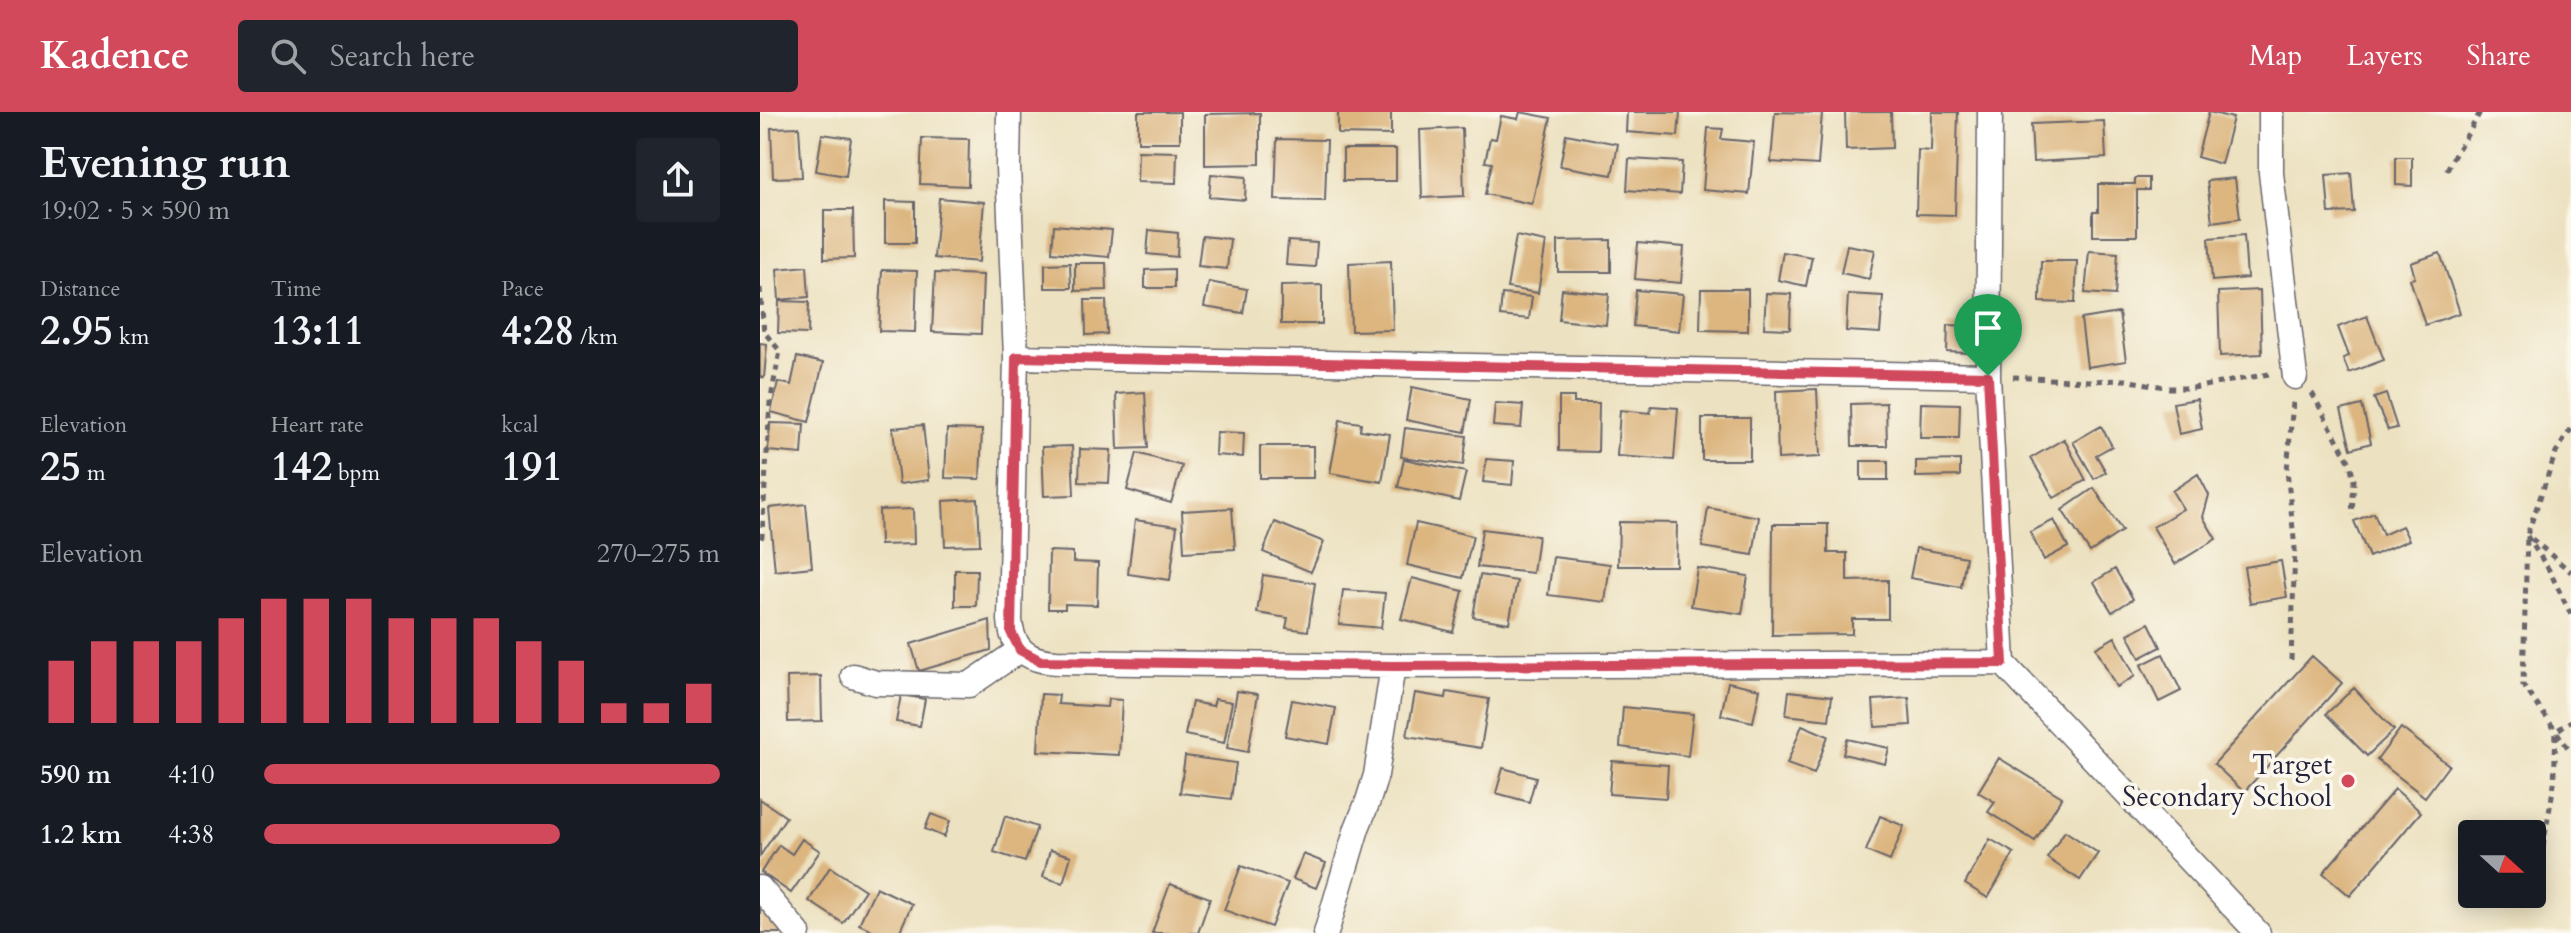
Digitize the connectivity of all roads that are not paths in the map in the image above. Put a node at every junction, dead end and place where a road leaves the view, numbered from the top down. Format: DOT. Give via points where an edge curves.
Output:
graph roads {
  1 [pos="1009,112"];
  2 [pos="1990,112"];
  3 [pos="2271,112"];
  4 [pos="1016,357"];
  5 [pos="1988,376"];
  6 [pos="2295,377"];
  7 [pos="1020,650"];
  8 [pos="2003,663"];
  9 [pos="1393,666"];
  10 [pos="853,676"];
  11 [pos="760,888"];
  12 [pos="798,933"];
  13 [pos="1326,933"];
  14 [pos="2258,933"];
  1 -- 4 [label="street"];
  2 -- 5 [label="street"];
  3 -- 6 [label="street" via="2271,173"];
  4 -- 5 [label="street"];
  4 -- 7 [label="street" via="1010,620"];
  5 -- 8 [label="street"];
  7 -- 9 [label="street" via="1057,662"];
  7 -- 10 [label="street" via="969,685 876,683"];
  8 -- 9 [label="street"];
  8 -- 14 [label="street"];
  9 -- 13 [label="street" via="1376,775"];
  11 -- 12 [label="street"];
}
